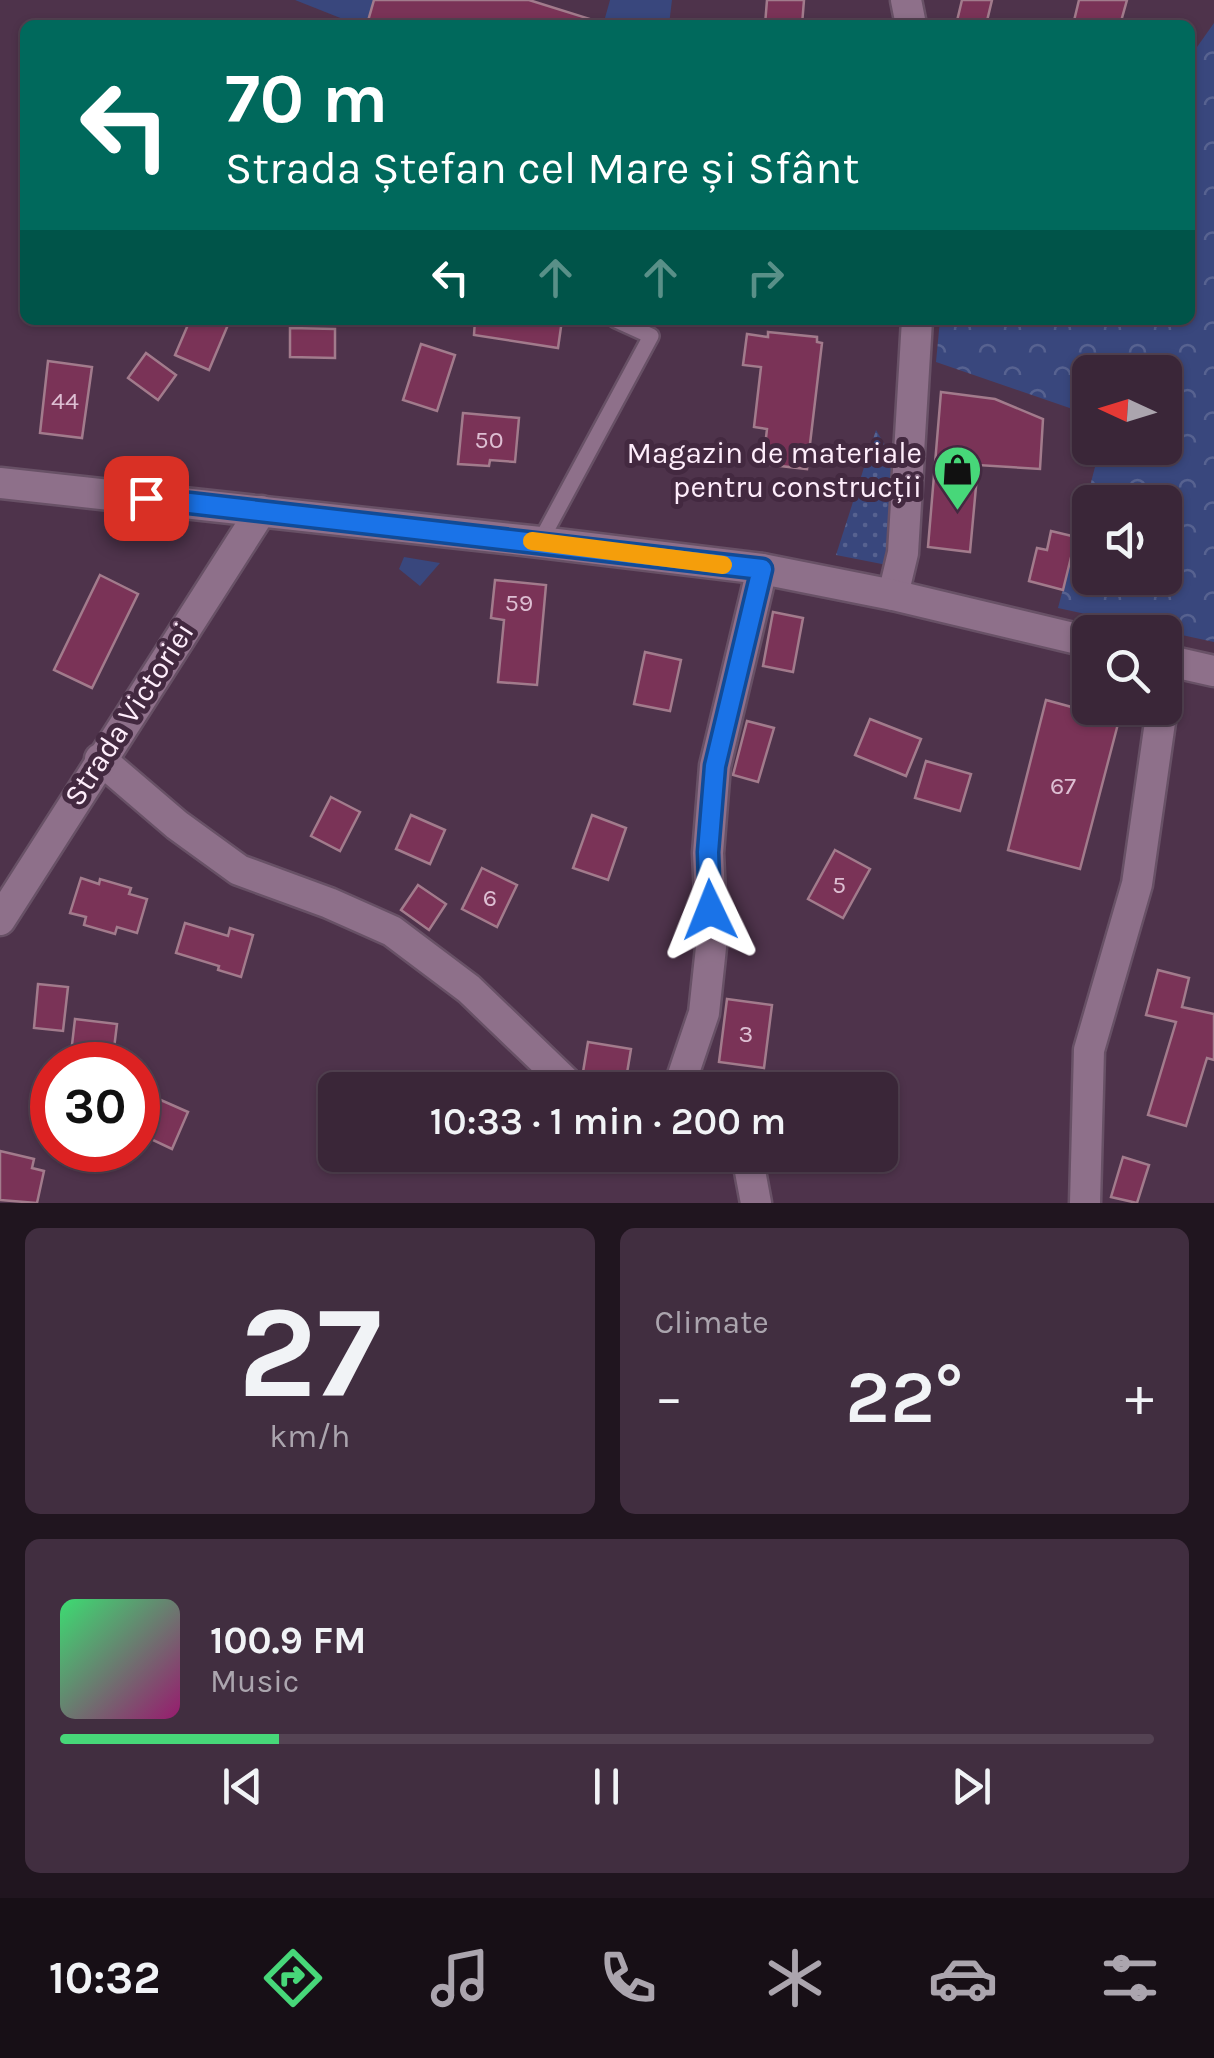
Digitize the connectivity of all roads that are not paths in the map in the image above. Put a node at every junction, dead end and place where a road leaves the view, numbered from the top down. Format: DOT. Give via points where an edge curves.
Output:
graph roads {
  1 [pos="627,325"];
  2 [pos="917,325"];
  3 [pos="0,483"];
  4 [pos="261,511"];
  5 [pos="540,542"];
  6 [pos="762,569"];
  7 [pos="892,595"];
  8 [pos="1072,638"];
  9 [pos="1182,670"];
  10 [pos="1214,672"];
  11 [pos="1160,725"];
  12 [pos="100,759"];
  13 [pos="0,920"];
  14 [pos="555,1072"];
  15 [pos="682,1072"];
  16 [pos="750,1172"];
  17 [pos="756,1203"];
  18 [pos="1084,1203"];
  1 -- 5 [label="lane" via="650,336"];
  2 -- 7 [label="street" via="904,552"];
  3 -- 4 [label="street"];
  4 -- 5 [label="street"];
  4 -- 12 [label="street, Strada Victoriei"];
  5 -- 6 [label="street"];
  6 -- 7 [label="street"];
  6 -- 15 [label="street" via="715,766 708,852 712,938 704,1013"];
  7 -- 8 [label="street"];
  9 -- 10 [label="street"];
  11 -- 18 [label="street" via="1137,884 1089,1050"];
  12 -- 13 [label="street, Strada Victoriei"];
  12 -- 14 [label="street" via="239,870 392,931 470,989"];
  16 -- 17 [label="street"];
}
